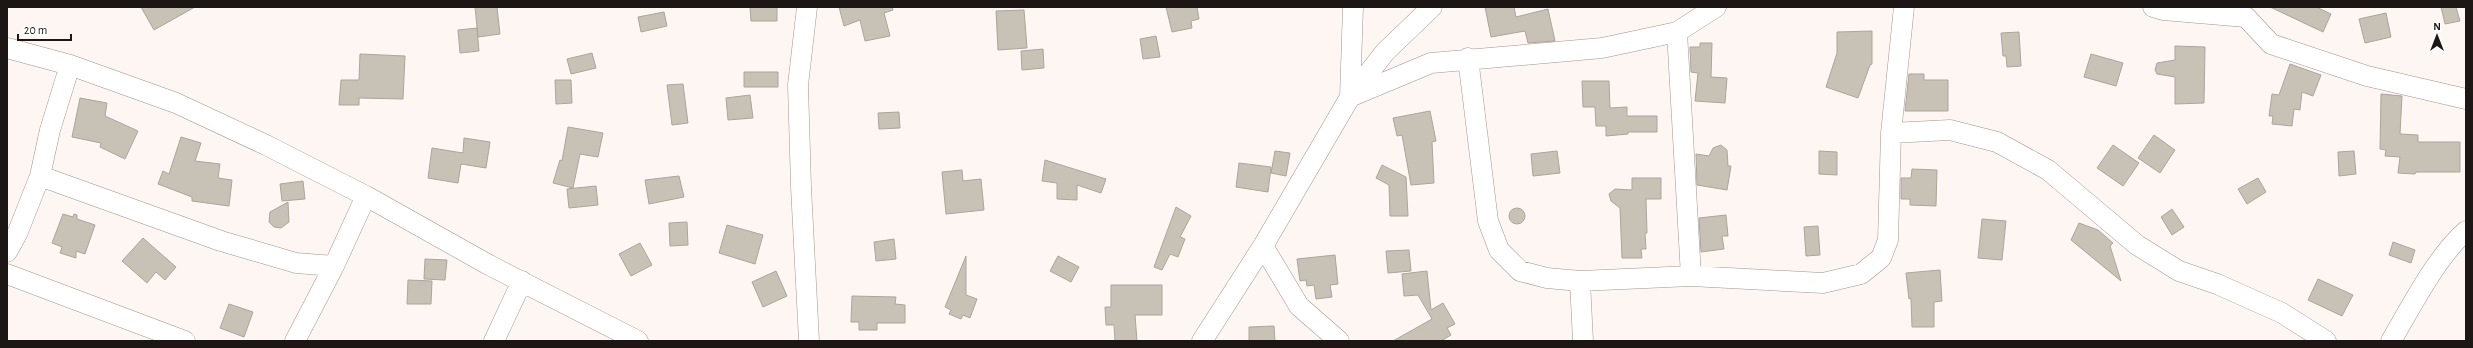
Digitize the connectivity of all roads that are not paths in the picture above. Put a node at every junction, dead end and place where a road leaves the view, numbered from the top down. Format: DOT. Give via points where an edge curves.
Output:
graph roads {
  1 [pos="807,7"];
  2 [pos="1353,7"];
  3 [pos="1432,7"];
  4 [pos="1716,7"];
  5 [pos="1904,7"];
  6 [pos="2153,7"];
  7 [pos="2246,12"];
  8 [pos="1677,32"];
  9 [pos="7,48"];
  10 [pos="1468,58"];
  11 [pos="70,65"];
  12 [pos="1350,97"];
  13 [pos="2466,99"];
  14 [pos="1890,133"];
  15 [pos="40,176"];
  16 [pos="366,196"];
  17 [pos="2466,231"];
  18 [pos="1263,246"];
  19 [pos="7,252"];
  20 [pos="334,266"];
  21 [pos="7,274"];
  22 [pos="1691,276"];
  23 [pos="522,282"];
  24 [pos="1580,282"];
  25 [pos="185,341"];
  26 [pos="295,341"];
  27 [pos="494,341"];
  28 [pos="638,341"];
  29 [pos="808,341"];
  30 [pos="1202,341"];
  31 [pos="1339,341"];
  32 [pos="1583,341"];
  33 [pos="2326,341"];
  34 [pos="2391,341"];
  1 -- 29 [label="street" via="798,85"];
  2 -- 12 [label="street"];
  3 -- 12 [label="street" via="1385,52"];
  4 -- 8 [label="street"];
  5 -- 14 [label="street"];
  6 -- 7 [label="street" via="2163,10"];
  7 -- 13 [label="street" via="2271,44 2367,76"];
  8 -- 10 [label="street" via="1602,48"];
  8 -- 22 [label="street"];
  9 -- 11 [label="street"];
  10 -- 12 [label="street" via="1431,63"];
  10 -- 24 [label="street" via="1488,221 1499,250 1520,271 1547,278"];
  11 -- 15 [label="street" via="50,130"];
  11 -- 16 [label="street" via="176,104 266,145"];
  12 -- 18 [label="street"];
  14 -- 22 [label="street" via="1888,240 1880,258 1861,274 1823,283"];
  14 -- 33 [label="street" via="1950,130 1997,142 2048,170 2137,245 2179,271 2218,284 2282,313"];
  15 -- 19 [label="street" via="17,234"];
  15 -- 20 [label="street" via="221,241 296,264"];
  16 -- 20 [label="street"];
  16 -- 23 [label="street"];
  17 -- 34 [label="street" via="2455,240"];
  18 -- 30 [label="street"];
  18 -- 31 [label="street" via="1299,306"];
  20 -- 26 [label="street"];
  21 -- 25 [label="street"];
  22 -- 24 [label="street"];
  23 -- 27 [label="street"];
  23 -- 28 [label="street"];
  24 -- 32 [label="street"];
}
